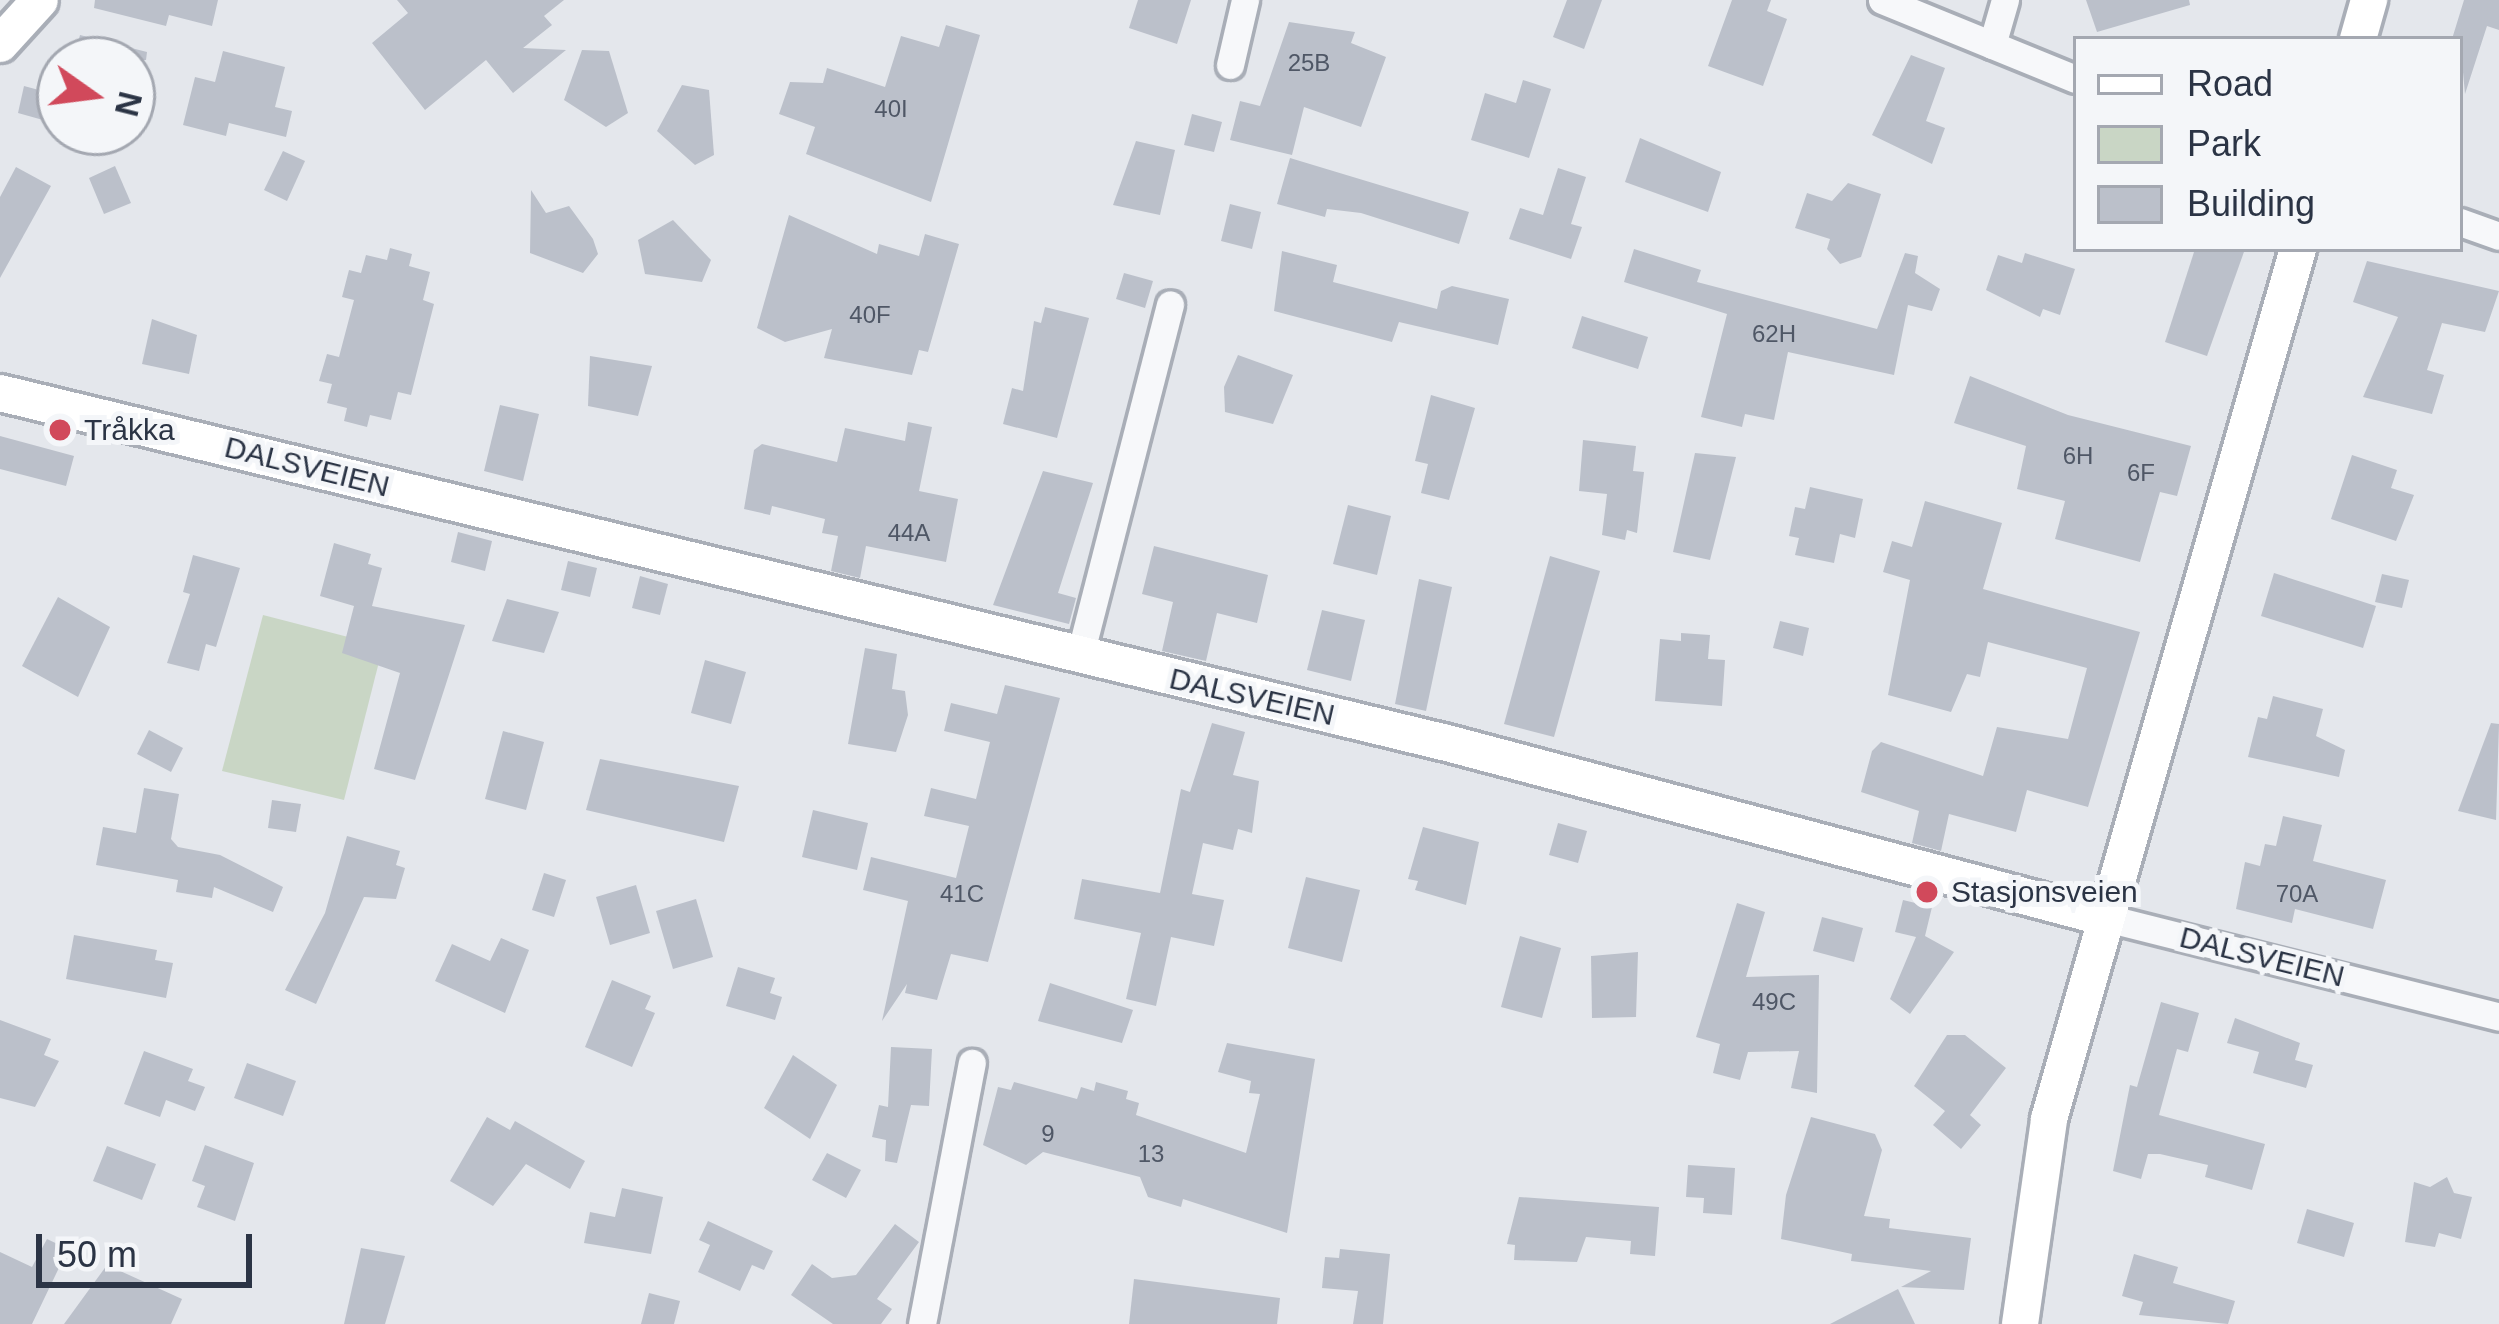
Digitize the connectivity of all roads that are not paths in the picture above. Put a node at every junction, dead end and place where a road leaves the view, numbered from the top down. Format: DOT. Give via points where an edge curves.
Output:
graph roads {
  1 [pos="40,0"];
  2 [pos="1245,0"];
  3 [pos="1882,0"];
  4 [pos="2005,0"];
  5 [pos="2369,0"];
  6 [pos="2359,36"];
  7 [pos="0,44"];
  8 [pos="1992,45"];
  9 [pos="1230,65"];
  10 [pos="2073,79"];
  11 [pos="2463,223"];
  12 [pos="2499,236"];
  13 [pos="2297,252"];
  14 [pos="1170,304"];
  15 [pos="0,393"];
  16 [pos="1080,655"];
  17 [pos="2106,918"];
  18 [pos="2499,1017"];
  19 [pos="972,1063"];
  20 [pos="922,1324"];
  21 [pos="2020,1324"];
  1 -- 7 [label="street"];
  2 -- 9 [label="street"];
  3 -- 8 [label="street"];
  4 -- 8 [label="street"];
  5 -- 6 [label="street"];
  8 -- 10 [label="street"];
  11 -- 12 [label="street"];
  13 -- 17 [label="street"];
  14 -- 16 [label="street"];
  15 -- 16 [label="street, DALSVEIEN"];
  16 -- 17 [label="street, DALSVEIEN"];
  17 -- 18 [label="street, DALSVEIEN"];
  17 -- 21 [label="street" via="2041,1156"];
  19 -- 20 [label="street"];
}
